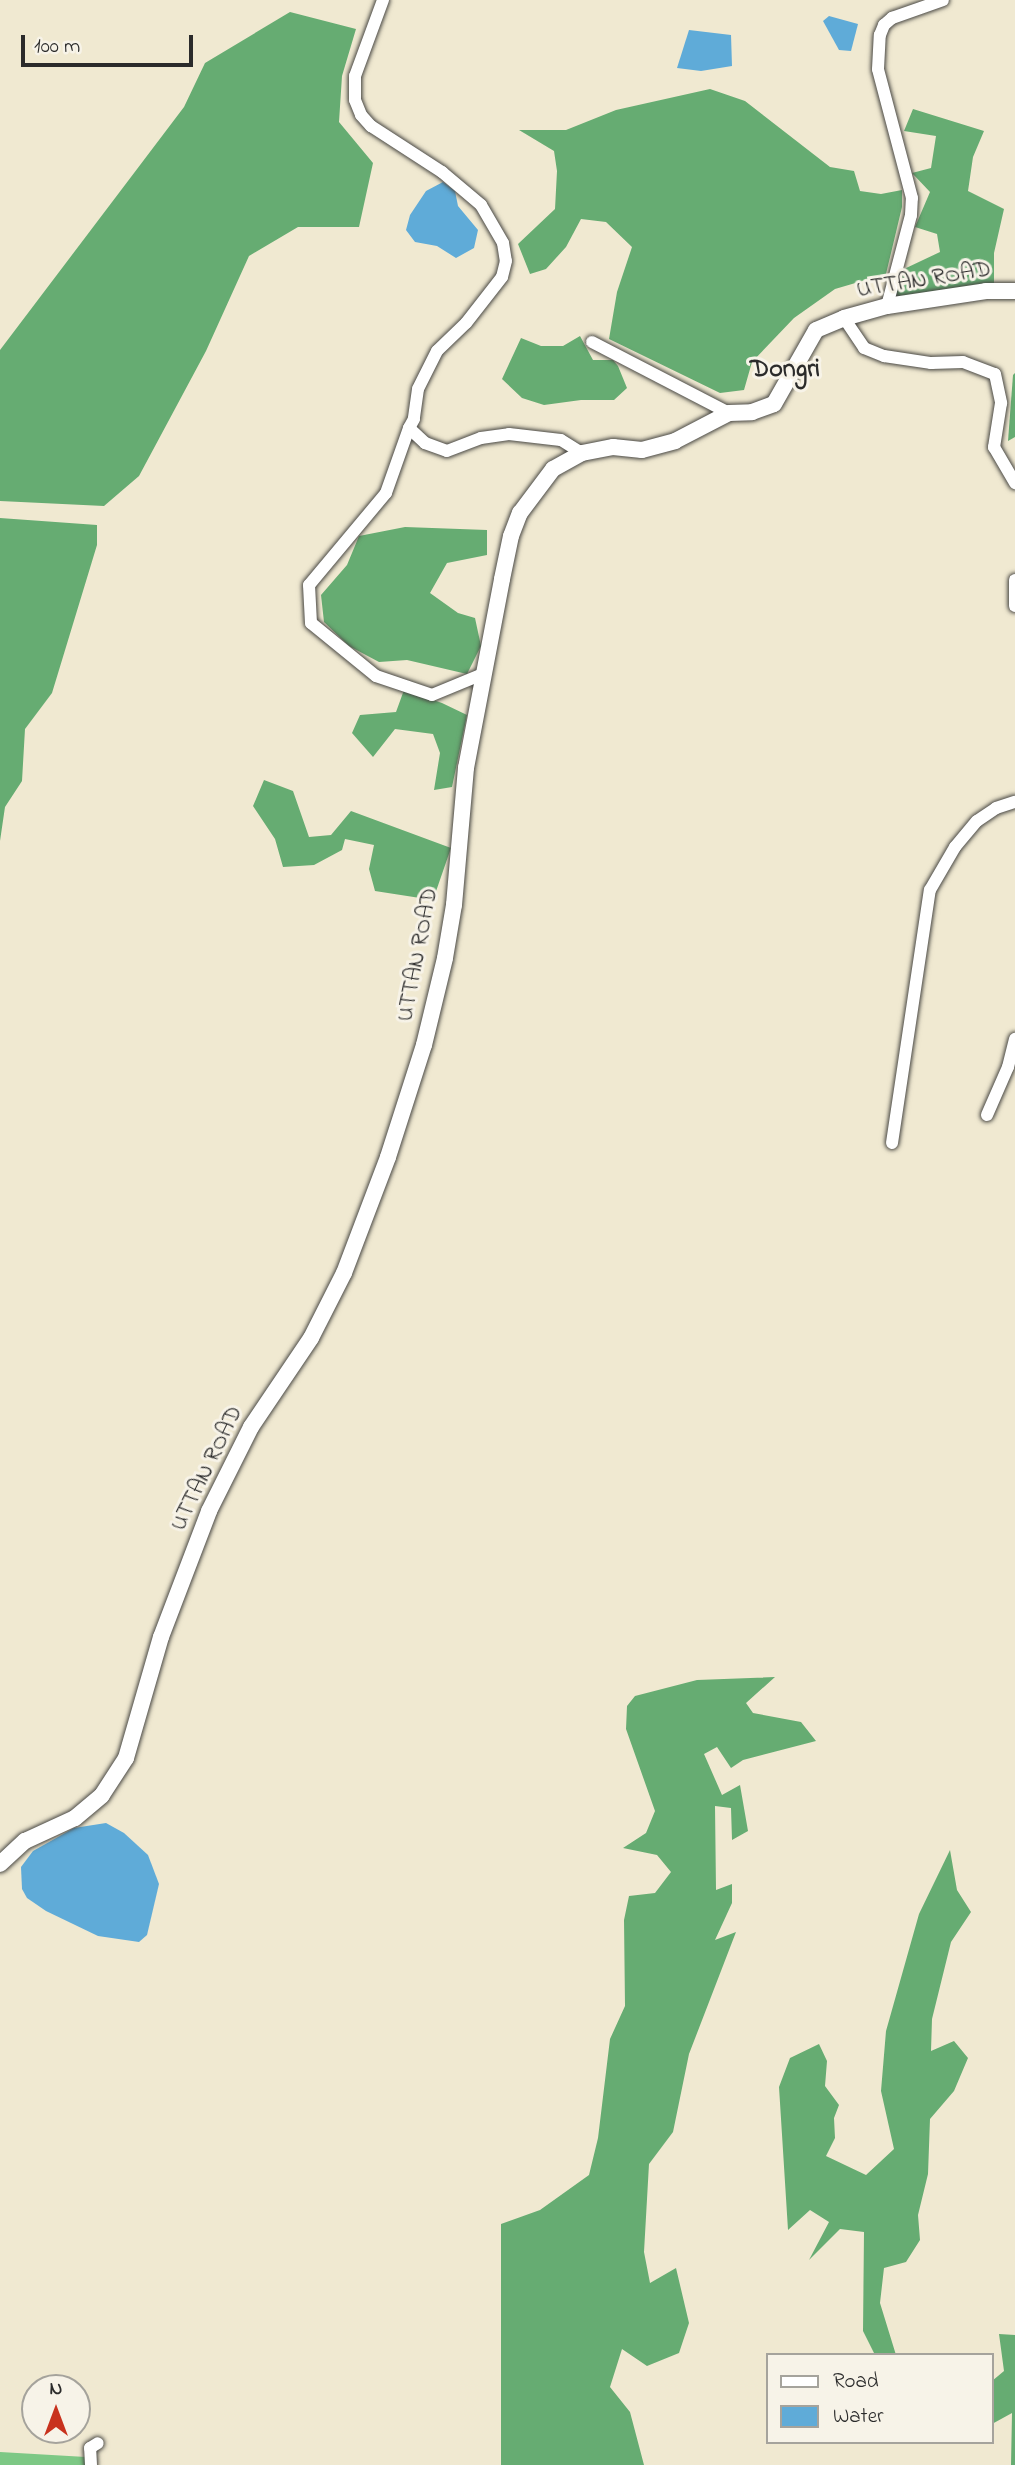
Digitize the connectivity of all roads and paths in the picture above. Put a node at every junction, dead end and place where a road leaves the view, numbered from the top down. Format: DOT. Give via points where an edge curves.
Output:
graph roads {
  1 [pos="383,0"];
  2 [pos="943,0"];
  3 [pos="1015,291"];
  4 [pos="887,306"];
  5 [pos="844,318"];
  6 [pos="592,342"];
  7 [pos="729,413"];
  8 [pos="410,428"];
  9 [pos="582,453"];
  10 [pos="1015,482"];
  11 [pos="1015,580"];
  12 [pos="1015,606"];
  13 [pos="485,673"];
  14 [pos="1015,802"];
  15 [pos="1015,1039"];
  16 [pos="987,1115"];
  17 [pos="892,1143"];
  18 [pos="0,1864"];
  19 [pos="98,2443"];
  20 [pos="91,2465"];
  1 -- 8 [label="street" via="355,76 355,100 361,116 481,205 503,243 506,261 502,277 437,351 418,389"];
  2 -- 4 [label="street" via="892,18 880,35 878,69 912,198"];
  3 -- 4 [label="main road, UTTAN ROAD"];
  4 -- 5 [label="main road, UTTAN ROAD"];
  5 -- 7 [label="main road, UTTAN ROAD" via="816,330 774,404 752,412"];
  5 -- 10 [label="street" via="864,348 884,356 963,362 995,374 1001,402 994,447"];
  6 -- 7 [label="street"];
  7 -- 9 [label="main road, UTTAN ROAD" via="675,441 642,450 613,447"];
  8 -- 9 [label="street" via="425,443 447,451 481,438 509,434 561,440"];
  8 -- 13 [label="street" via="386,492 309,585 311,623 376,676 432,695"];
  9 -- 13 [label="main road, UTTAN ROAD" via="553,469 520,513"];
  11 -- 12 [label="street"];
  13 -- 18 [label="main road, UTTAN ROAD" via="466,768 454,905 430,1020 388,1157 344,1273 311,1338 251,1427 209,1511 161,1637 126,1758 102,1796 75,1818 25,1841"];
  14 -- 17 [label="street" via="976,821 930,890"];
  15 -- 16 [label="street"];
  19 -- 20 [label="street" via="90,2448"];
}
